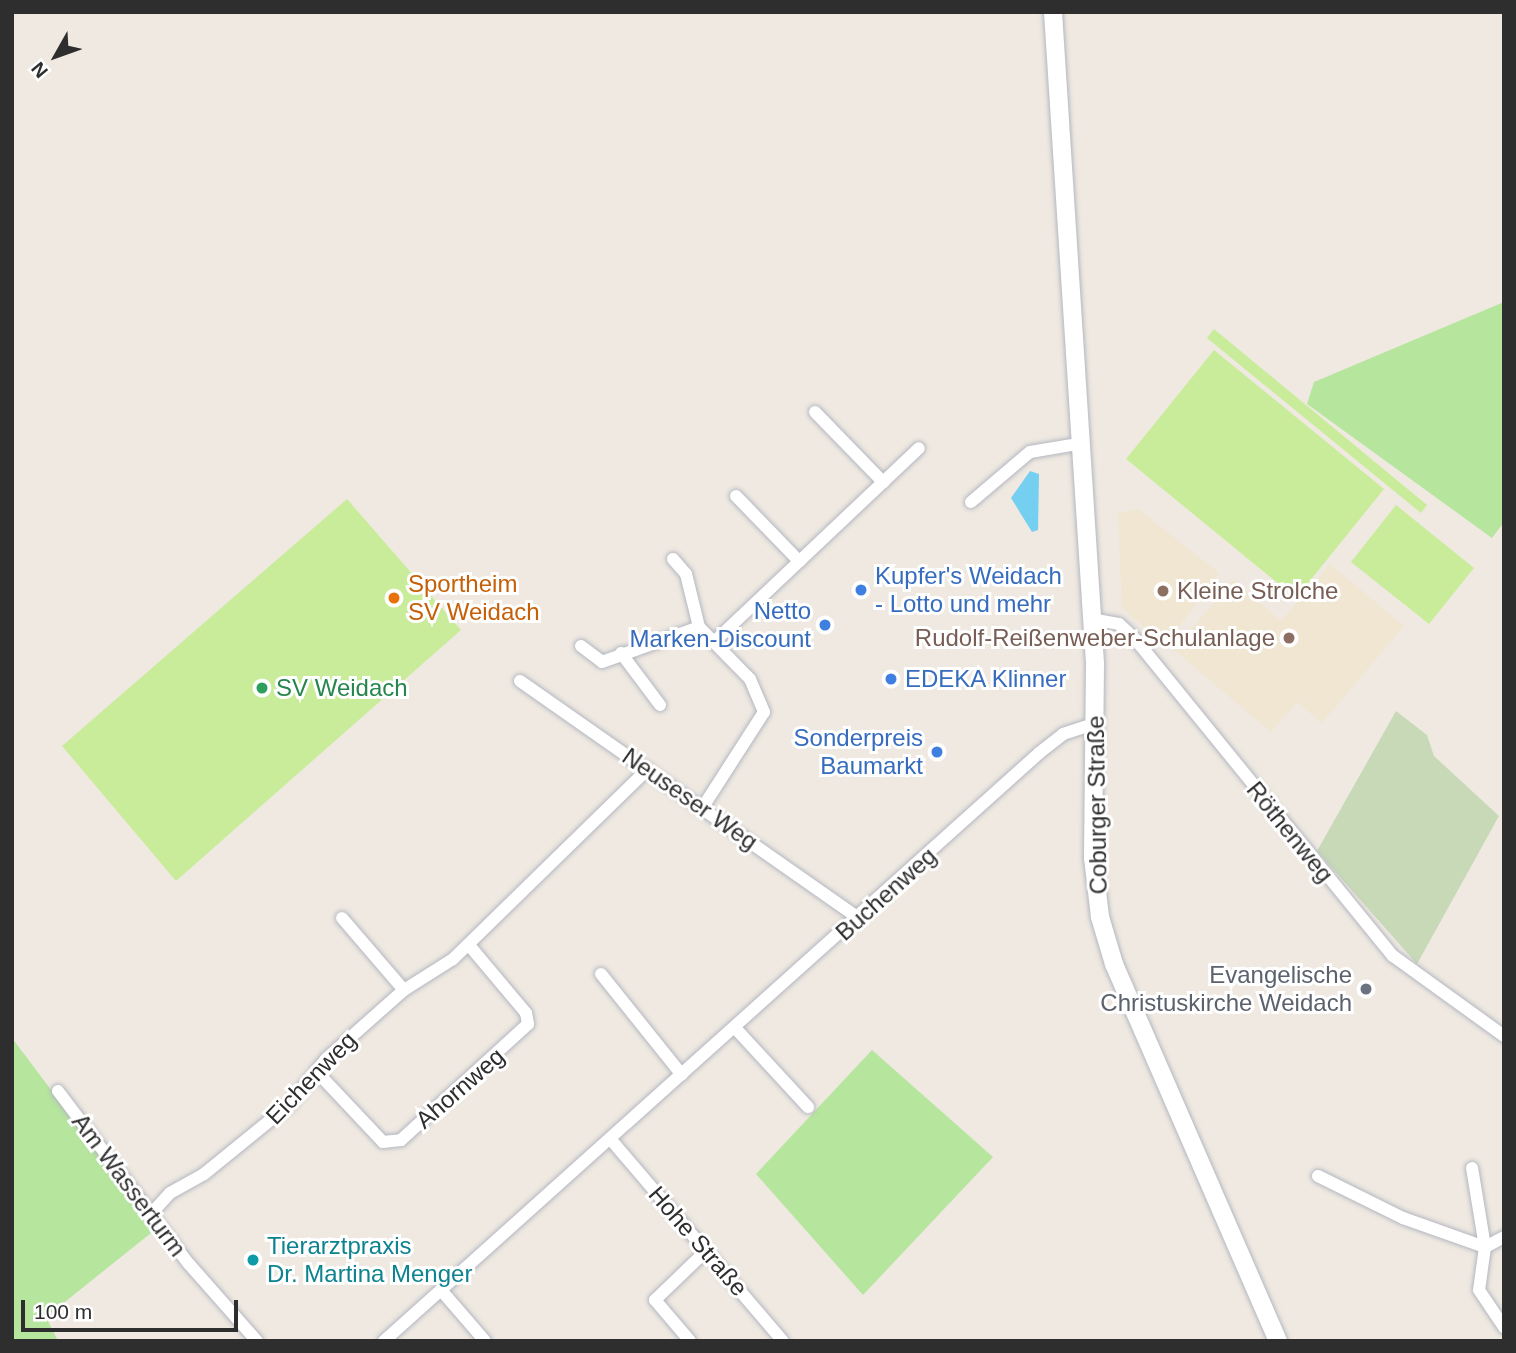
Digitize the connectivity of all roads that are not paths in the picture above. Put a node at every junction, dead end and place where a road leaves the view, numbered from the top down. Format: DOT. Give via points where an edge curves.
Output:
graph roads {
  1 [pos="1053,12"];
  2 [pos="815,412"];
  3 [pos="1078,444"];
  4 [pos="919,448"];
  5 [pos="883,482"];
  6 [pos="736,496"];
  7 [pos="971,502"];
  8 [pos="673,559"];
  9 [pos="799,561"];
  10 [pos="1091,619"];
  11 [pos="699,628"];
  12 [pos="716,640"];
  13 [pos="581,646"];
  14 [pos="621,653"];
  15 [pos="520,681"];
  16 [pos="660,705"];
  17 [pos="1094,724"];
  18 [pos="648,769"];
  19 [pos="703,807"];
  20 [pos="342,918"];
  21 [pos="859,918"];
  22 [pos="469,945"];
  23 [pos="601,974"];
  24 [pos="404,990"];
  25 [pos="737,1030"];
  26 [pos="1504,1035"];
  27 [pos="317,1072"];
  28 [pos="682,1075"];
  29 [pos="58,1091"];
  30 [pos="808,1107"];
  31 [pos="612,1141"];
  32 [pos="1472,1168"];
  33 [pos="1318,1176"];
  34 [pos="151,1214"];
  35 [pos="1504,1237"];
  36 [pos="1485,1247"];
  37 [pos="706,1251"];
  38 [pos="441,1290"];
  39 [pos="1504,1326"];
  40 [pos="257,1341"];
  41 [pos="384,1341"];
  42 [pos="485,1341"];
  43 [pos="690,1341"];
  44 [pos="783,1341"];
  45 [pos="1278,1341"];
  1 -- 3 [label="main road, Coburger Straße"];
  2 -- 5 [label="street"];
  3 -- 7 [label="street" via="1030,452"];
  3 -- 10 [label="main road, Coburger Straße"];
  4 -- 5 [label="street"];
  5 -- 9 [label="street"];
  6 -- 9 [label="street"];
  8 -- 11 [label="street" via="686,574"];
  9 -- 12 [label="street"];
  10 -- 17 [label="main road, Coburger Straße"];
  10 -- 26 [label="street, Röthenweg" via="1119,624 1136,640 1393,956"];
  11 -- 12 [label="street"];
  11 -- 14 [label="street"];
  12 -- 19 [label="street" via="750,679 764,712"];
  13 -- 14 [label="street" via="602,662"];
  14 -- 16 [label="street"];
  15 -- 18 [label="street, Neuseser Weg"];
  17 -- 21 [label="street, Buchenweg" via="1063,734 1039,753"];
  17 -- 45 [label="main road, Coburger Straße" via="1093,858 1107,946"];
  18 -- 19 [label="street, Neuseser Weg"];
  18 -- 22 [label="street, Eichenweg"];
  19 -- 21 [label="street, Neuseser Weg"];
  20 -- 24 [label="street"];
  21 -- 25 [label="street, Buchenweg"];
  22 -- 24 [label="street, Eichenweg" via="434,975"];
  22 -- 27 [label="street, Ahornweg" via="526,1013 528,1024 401,1140 383,1142"];
  23 -- 28 [label="street"];
  24 -- 27 [label="street, Eichenweg"];
  25 -- 28 [label="street, Buchenweg"];
  25 -- 30 [label="street"];
  27 -- 34 [label="street, Eichenweg" via="277,1116 170,1193"];
  28 -- 31 [label="street, Buchenweg"];
  29 -- 34 [label="street, Am Wasserturm"];
  31 -- 37 [label="street, Hohe Straße"];
  31 -- 38 [label="street, Buchenweg"];
  32 -- 36 [label="street"];
  33 -- 36 [label="street" via="1403,1218"];
  34 -- 40 [label="street, Am Wasserturm"];
  35 -- 36 [label="street"];
  36 -- 39 [label="street" via="1479,1290"];
  37 -- 43 [label="street" via="655,1300"];
  37 -- 44 [label="street, Hohe Straße"];
  38 -- 41 [label="street, Buchenweg"];
  38 -- 42 [label="street"];
}
